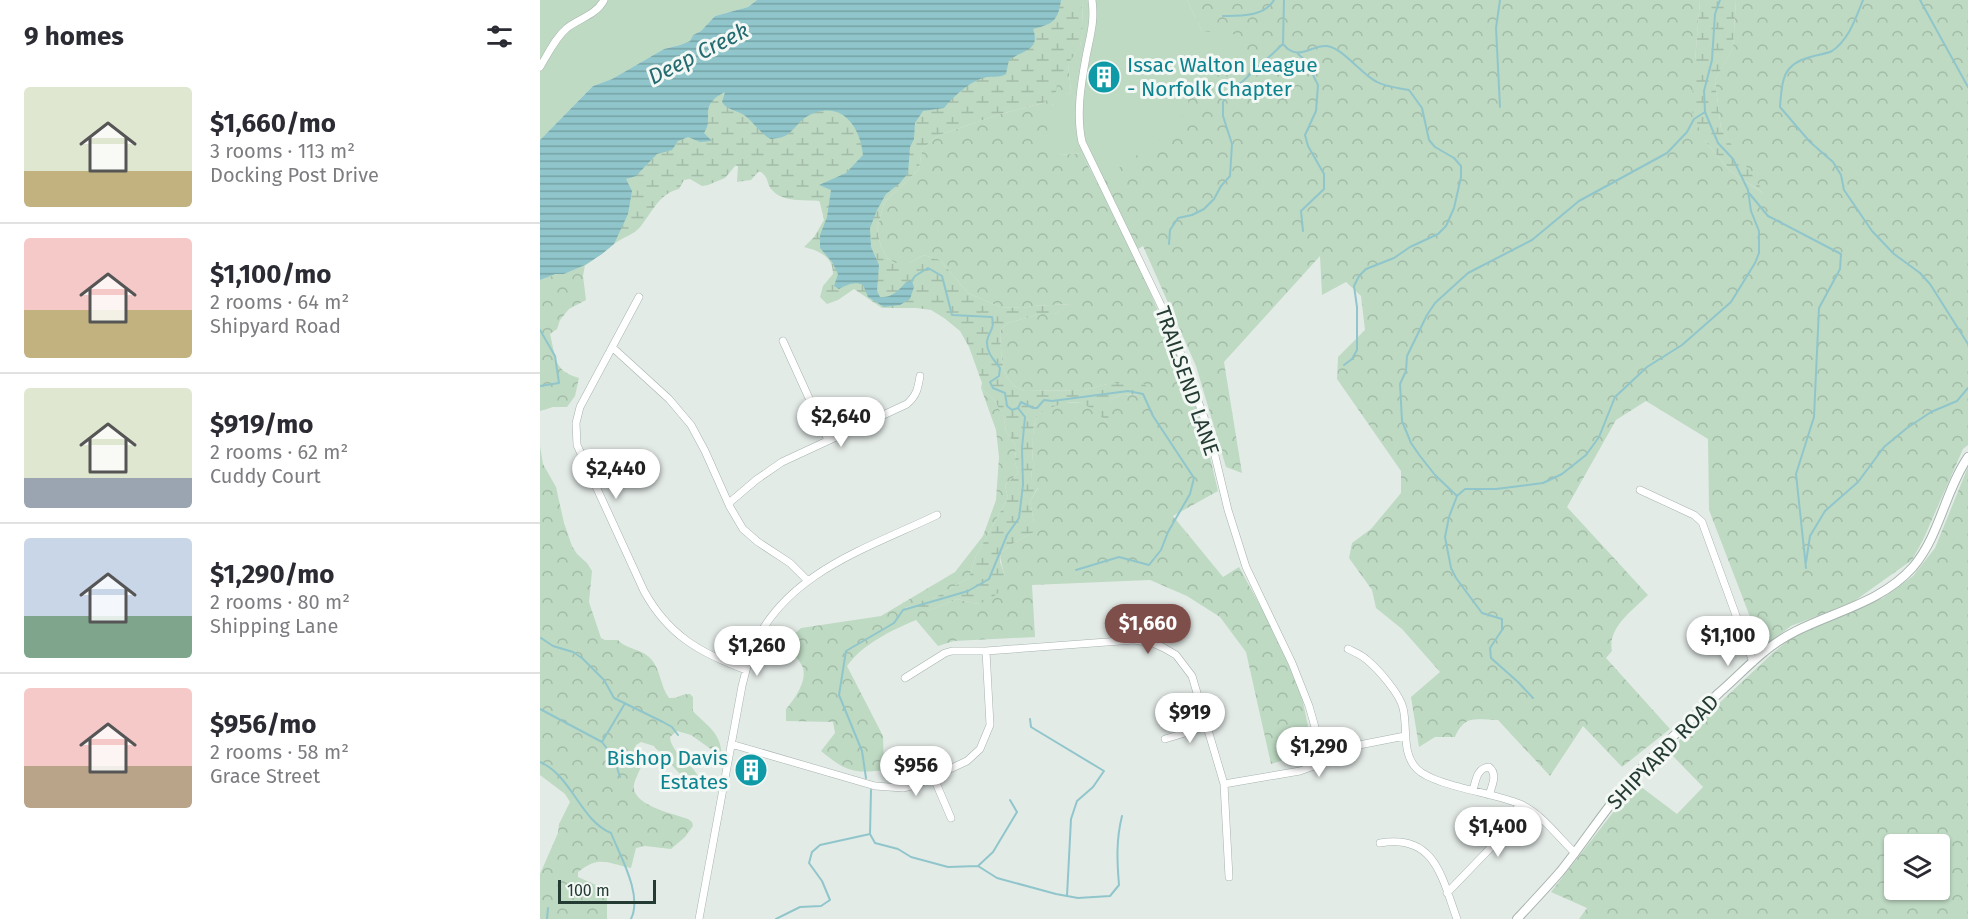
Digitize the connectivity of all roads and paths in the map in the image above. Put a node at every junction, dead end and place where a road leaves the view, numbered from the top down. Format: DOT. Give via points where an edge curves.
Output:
graph roads {
  1 [pos="604,0"];
  2 [pos="1092,0"];
  3 [pos="540,67"];
  4 [pos="639,297"];
  5 [pos="783,341"];
  6 [pos="612,348"];
  7 [pos="920,376"];
  8 [pos="828,440"];
  9 [pos="1968,457"];
  10 [pos="1640,490"];
  11 [pos="729,503"];
  12 [pos="938,515"];
  13 [pos="807,580"];
  14 [pos="1348,649"];
  15 [pos="986,651"];
  16 [pos="1753,662"];
  17 [pos="746,670"];
  18 [pos="905,678"];
  19 [pos="1208,726"];
  20 [pos="1405,736"];
  21 [pos="1165,739"];
  22 [pos="731,744"];
  23 [pos="1325,762"];
  24 [pos="933,777"];
  25 [pos="1224,784"];
  26 [pos="1473,790"];
  27 [pos="1490,795"];
  28 [pos="1519,804"];
  29 [pos="951,818"];
  30 [pos="1380,843"];
  31 [pos="1575,853"];
  32 [pos="1229,877"];
  33 [pos="1447,893"];
  34 [pos="699,919"];
  35 [pos="1456,919"];
  36 [pos="1517,919"];
  1 -- 3 [label="street" via="599,8 567,28"];
  2 -- 23 [label="street, TRAILSEND LANE" via="1093,28 1079,115 1082,142 1169,322 1209,431 1246,567 1310,706"];
  4 -- 6 [label="street"];
  5 -- 8 [label="street"];
  6 -- 11 [label="street" via="669,399 691,425"];
  6 -- 17 [label="street" via="577,416 576,438 582,456 655,609 687,642"];
  7 -- 8 [label="street" via="917,392 907,404"];
  8 -- 11 [label="street" via="774,467"];
  9 -- 16 [label="street, SHIPYARD ROAD" via="1922,555 1904,575 1866,601 1790,633"];
  10 -- 16 [label="street" via="1694,514 1702,522"];
  11 -- 13 [label="street" via="750,537 790,563"];
  12 -- 13 [label="street"];
  13 -- 17 [label="street" via="768,622"];
  14 -- 20 [label="street" via="1367,660 1400,699"];
  15 -- 18 [label="street" via="945,653"];
  15 -- 19 [label="street" via="1134,640 1153,643 1176,655 1187,667"];
  15 -- 24 [label="street" via="990,725 987,738 968,761"];
  16 -- 31 [label="street, SHIPYARD ROAD" via="1655,754 1621,791"];
  17 -- 22 [label="street"];
  19 -- 21 [label="street"];
  19 -- 25 [label="street"];
  20 -- 23 [label="street" via="1359,745"];
  20 -- 26 [label="street" via="1411,760 1424,775"];
  22 -- 24 [label="street" via="875,786 903,788"];
  22 -- 34 [label="street"];
  23 -- 25 [label="street" via="1300,771"];
  24 -- 29 [label="street"];
  25 -- 32 [label="street"];
  26 -- 27 [label="street"];
  26 -- 27 [label="street" via="1480,771 1489,767 1494,776"];
  27 -- 28 [label="street"];
  28 -- 31 [label="street" via="1536,814"];
  28 -- 33 [label="street" via="1502,836"];
  30 -- 33 [label="street" via="1400,841 1425,851 1438,868"];
  31 -- 36 [label="street, SHIPYARD ROAD"];
  33 -- 35 [label="street"];
}
